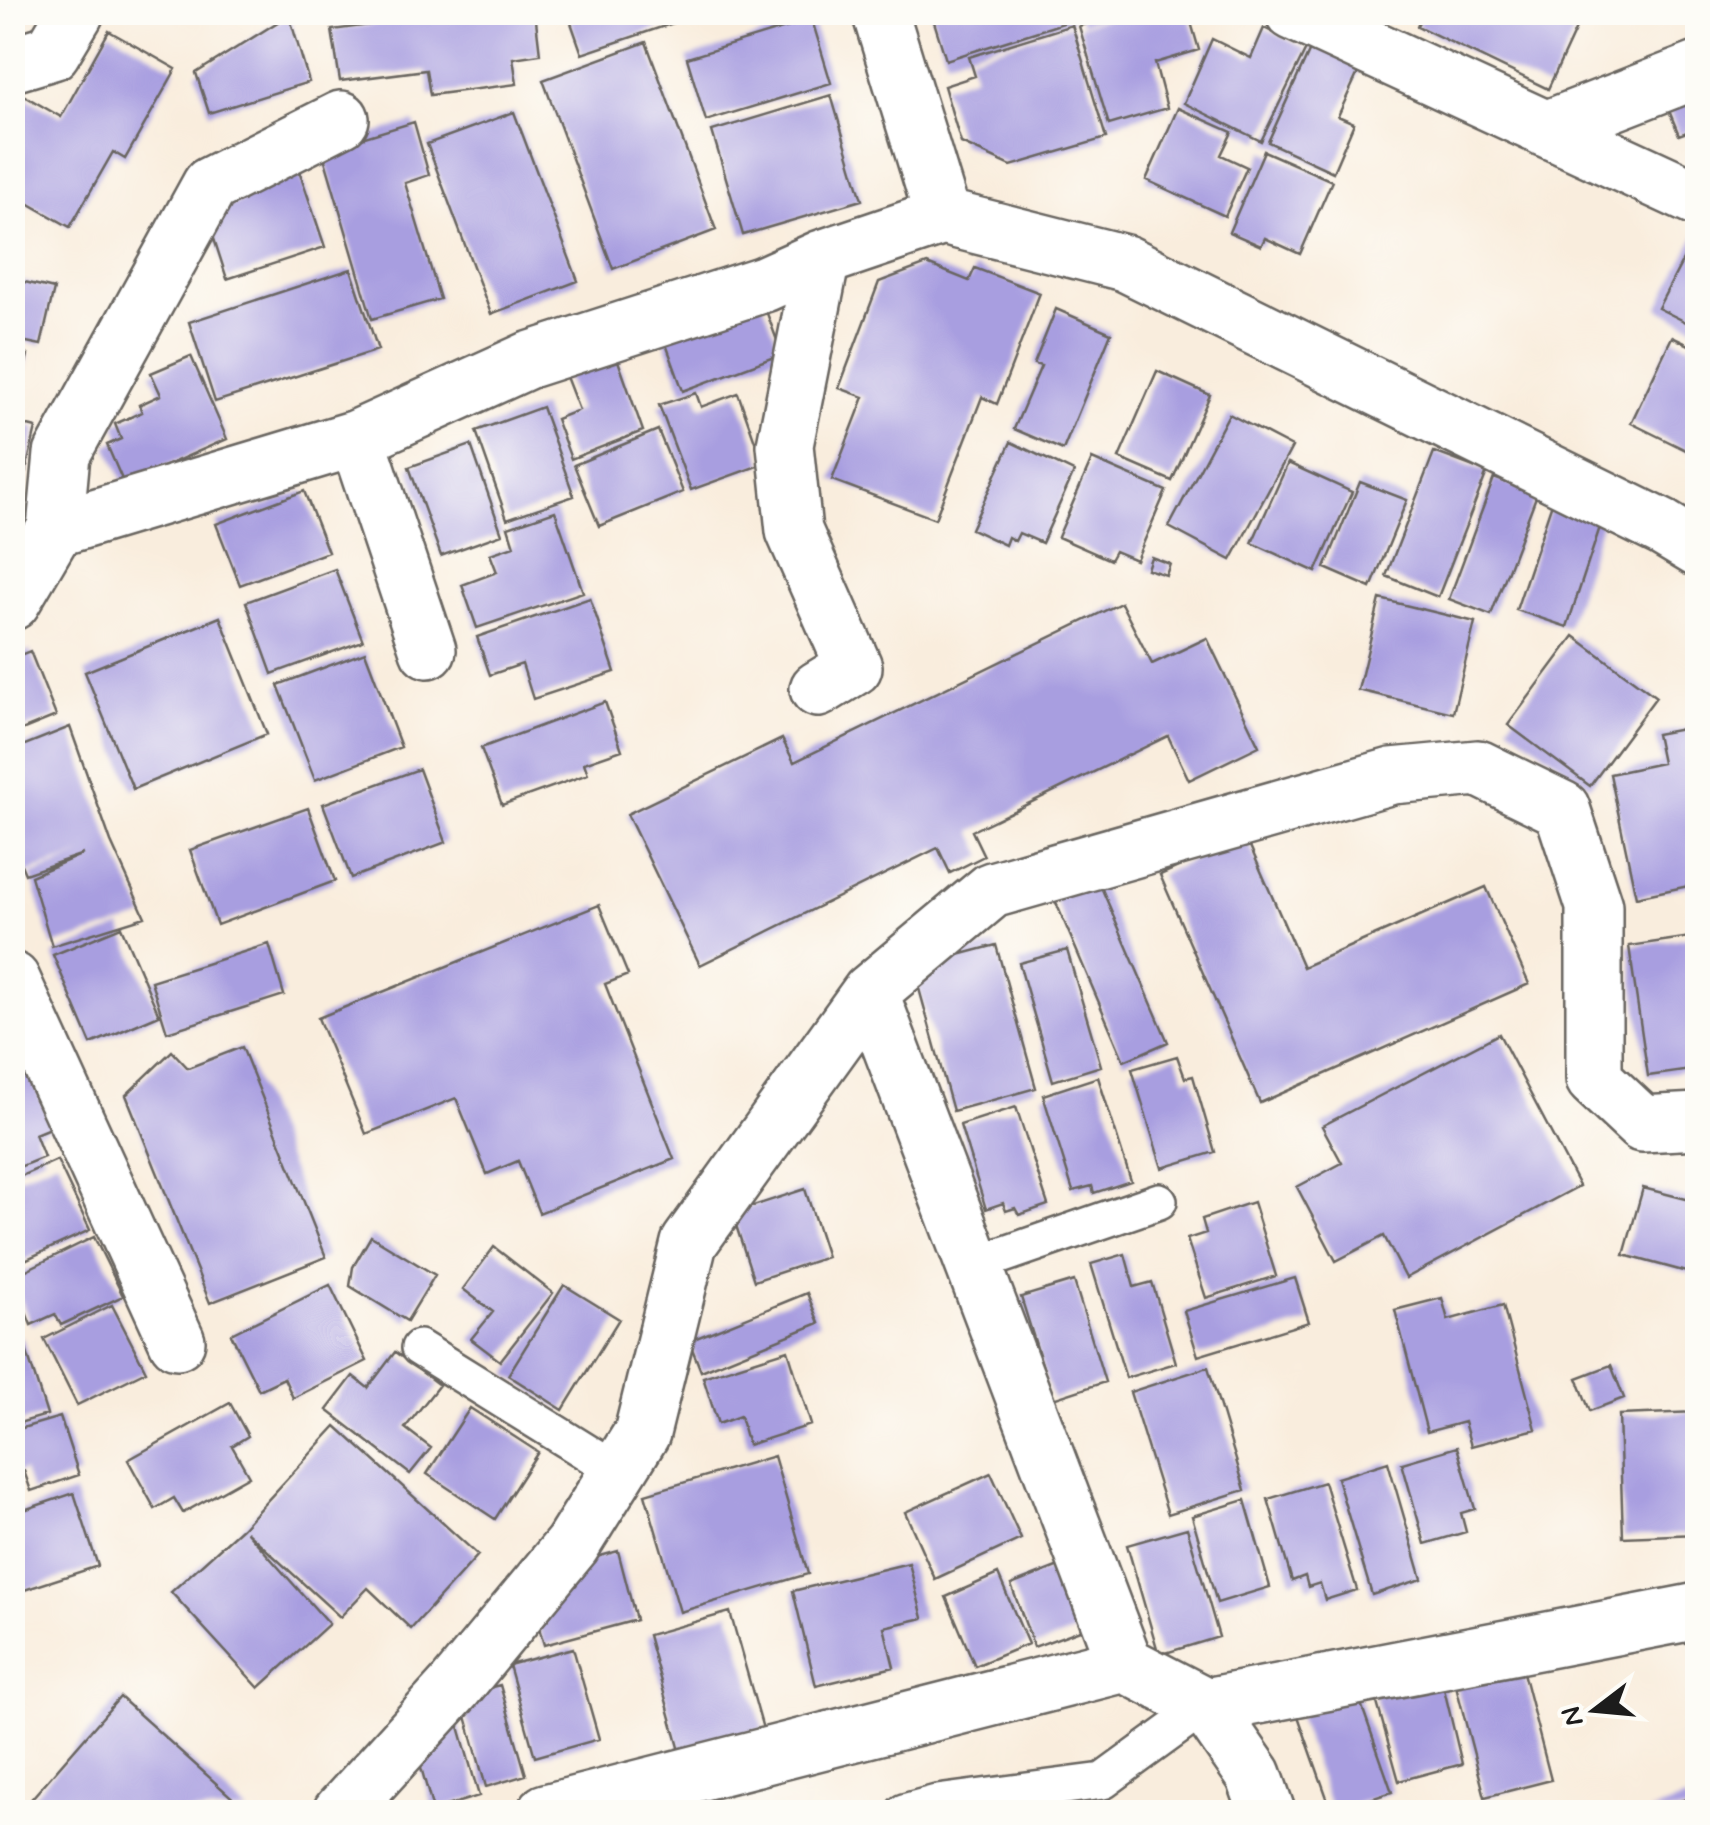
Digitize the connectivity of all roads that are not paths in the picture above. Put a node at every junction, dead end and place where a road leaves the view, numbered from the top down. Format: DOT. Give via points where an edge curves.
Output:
graph roads {
  1 [pos="76,12"];
  2 [pos="880,12"];
  3 [pos="1292,12"];
  4 [pos="12,64"];
  5 [pos="1698,70"];
  6 [pos="341,119"];
  7 [pos="1546,129"];
  8 [pos="1698,199"];
  9 [pos="942,217"];
  10 [pos="822,258"];
  11 [pos="357,438"];
  12 [pos="1698,550"];
  13 [pos="29,562"];
  14 [pos="428,650"];
  15 [pos="818,689"];
  16 [pos="12,980"];
  17 [pos="870,992"];
  18 [pos="1698,1122"];
  19 [pos="1159,1201"];
  20 [pos="974,1265"];
  21 [pos="177,1341"];
  22 [pos="418,1348"];
  23 [pos="617,1471"];
  24 [pos="1698,1611"];
  25 [pos="1125,1664"];
  26 [pos="1206,1706"];
  27 [pos="341,1812"];
  28 [pos="546,1812"];
  29 [pos="904,1812"];
  30 [pos="1267,1812"];
  1 -- 4 [label="street" via="52,52"];
  2 -- 9 [label="street"];
  3 -- 7 [label="street"];
  5 -- 7 [label="street"];
  6 -- 13 [label="street" via="210,184 62,454"];
  7 -- 8 [label="street"];
  9 -- 10 [label="street"];
  9 -- 12 [label="street" via="1125,263"];
  10 -- 11 [label="street" via="764,284 529,360"];
  10 -- 15 [label="street" via="785,445 794,530 854,666"];
  11 -- 13 [label="street"];
  11 -- 14 [label="street"];
  16 -- 21 [label="street"];
  17 -- 18 [label="street" via="992,890 1392,776 1478,768 1562,810 1594,906 1594,1078 1642,1124"];
  17 -- 20 [label="street"];
  17 -- 23 [label="street" via="689,1243 642,1433"];
  19 -- 20 [label="lane"];
  20 -- 25 [label="street"];
  22 -- 23 [label="lane"];
  23 -- 27 [label="street" via="572,1545"];
  24 -- 26 [label="street"];
  25 -- 26 [label="street"];
  25 -- 28 [label="street"];
  26 -- 29 [label="lane" via="1103,1781"];
  26 -- 30 [label="street" via="1254,1775"];
}
